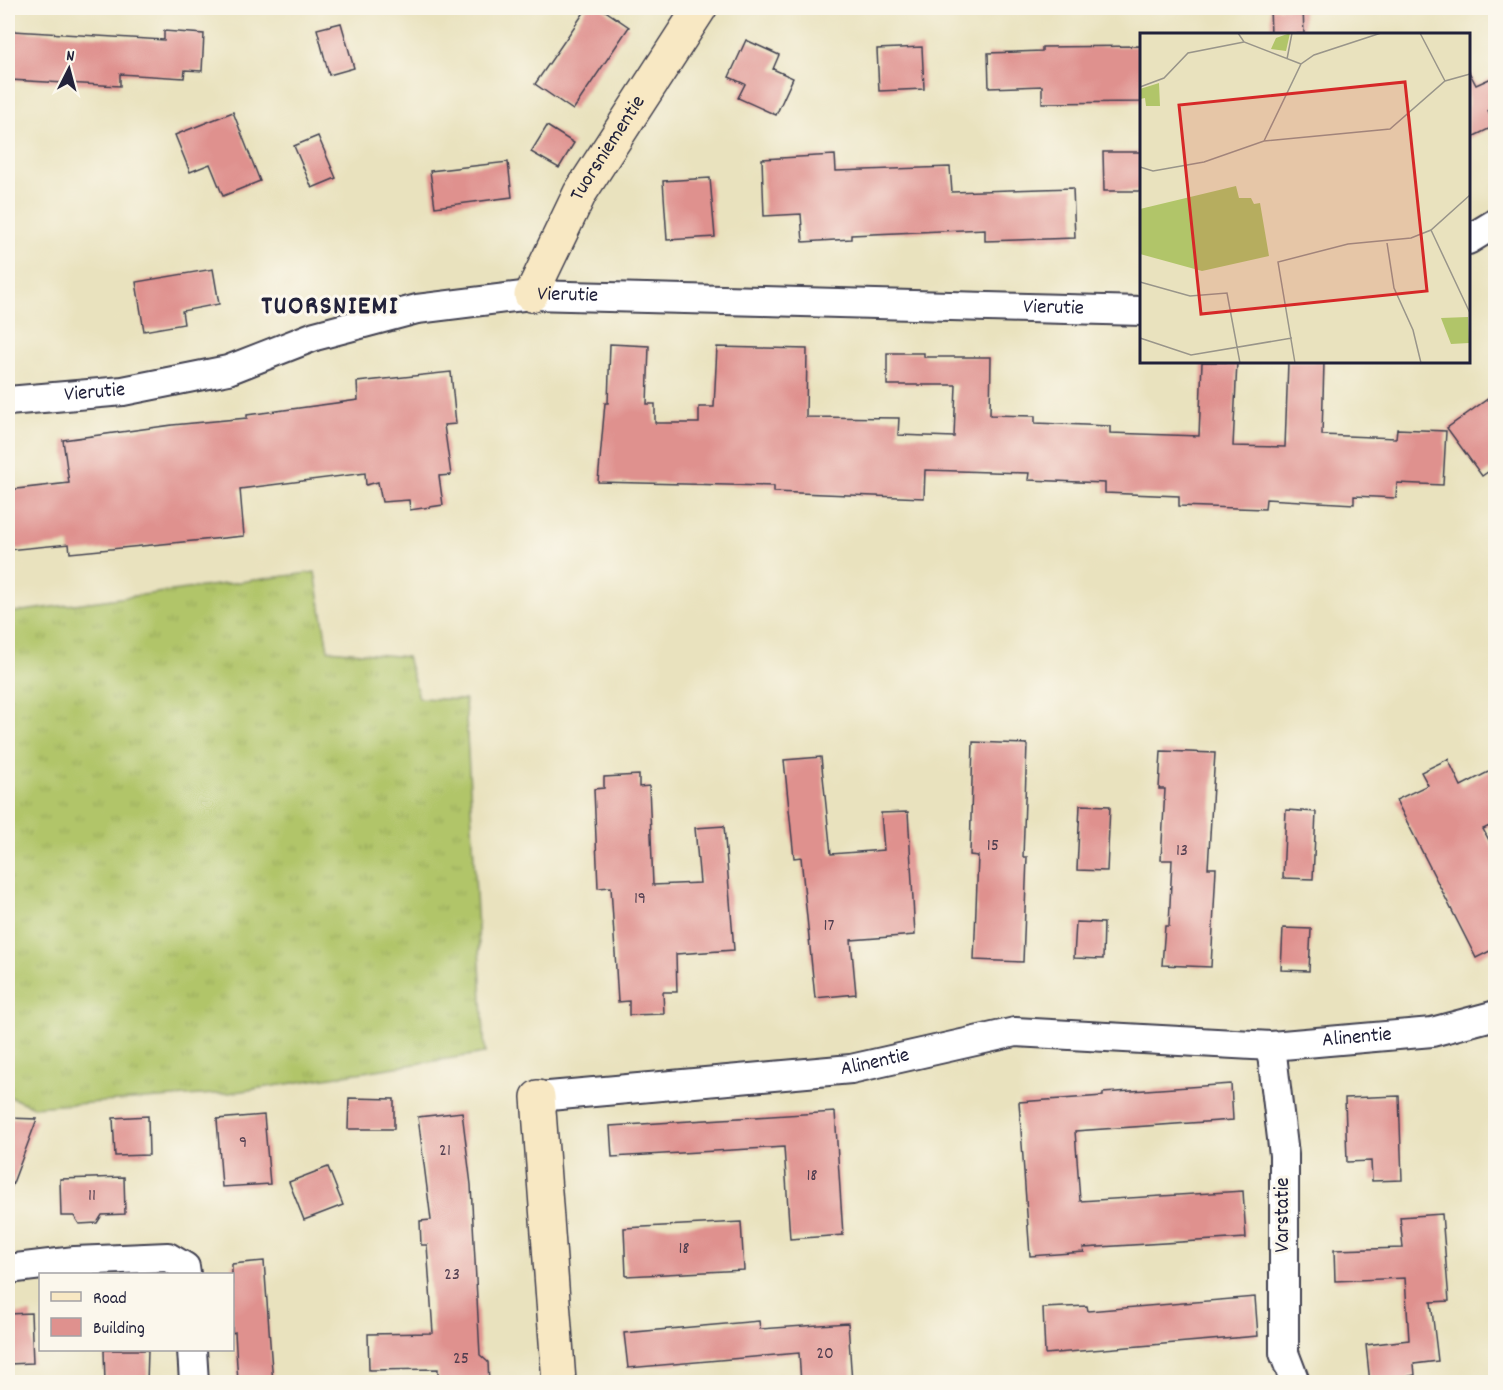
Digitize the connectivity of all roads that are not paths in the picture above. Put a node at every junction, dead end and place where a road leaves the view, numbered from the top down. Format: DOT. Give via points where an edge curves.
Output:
graph roads {
  1 [pos="700,8"];
  2 [pos="1496,223"];
  3 [pos="1470,239"];
  4 [pos="531,294"];
  5 [pos="1140,311"];
  6 [pos="8,401"];
  7 [pos="1496,1015"];
  8 [pos="1271,1046"];
  9 [pos="538,1097"];
  10 [pos="8,1269"];
  11 [pos="186,1273"];
  12 [pos="192,1351"];
  13 [pos="194,1383"];
  14 [pos="559,1383"];
  15 [pos="1295,1383"];
  1 -- 4 [label="street, Tuorsniementie" via="580,193"];
  2 -- 3 [label="street"];
  4 -- 5 [label="street, Vierutie"];
  4 -- 6 [label="street, Vierutie" via="417,309 315,336 228,370 135,389"];
  7 -- 8 [label="street, Alinentie" via="1432,1032"];
  8 -- 9 [label="street, Alinentie" via="1015,1032 851,1069"];
  8 -- 15 [label="street, Varstatie" via="1284,1155 1284,1353"];
  9 -- 14 [label="street, Alinentie"];
  10 -- 11 [label="street" via="168,1257 185,1267"];
  12 -- 13 [label="street"];
}
